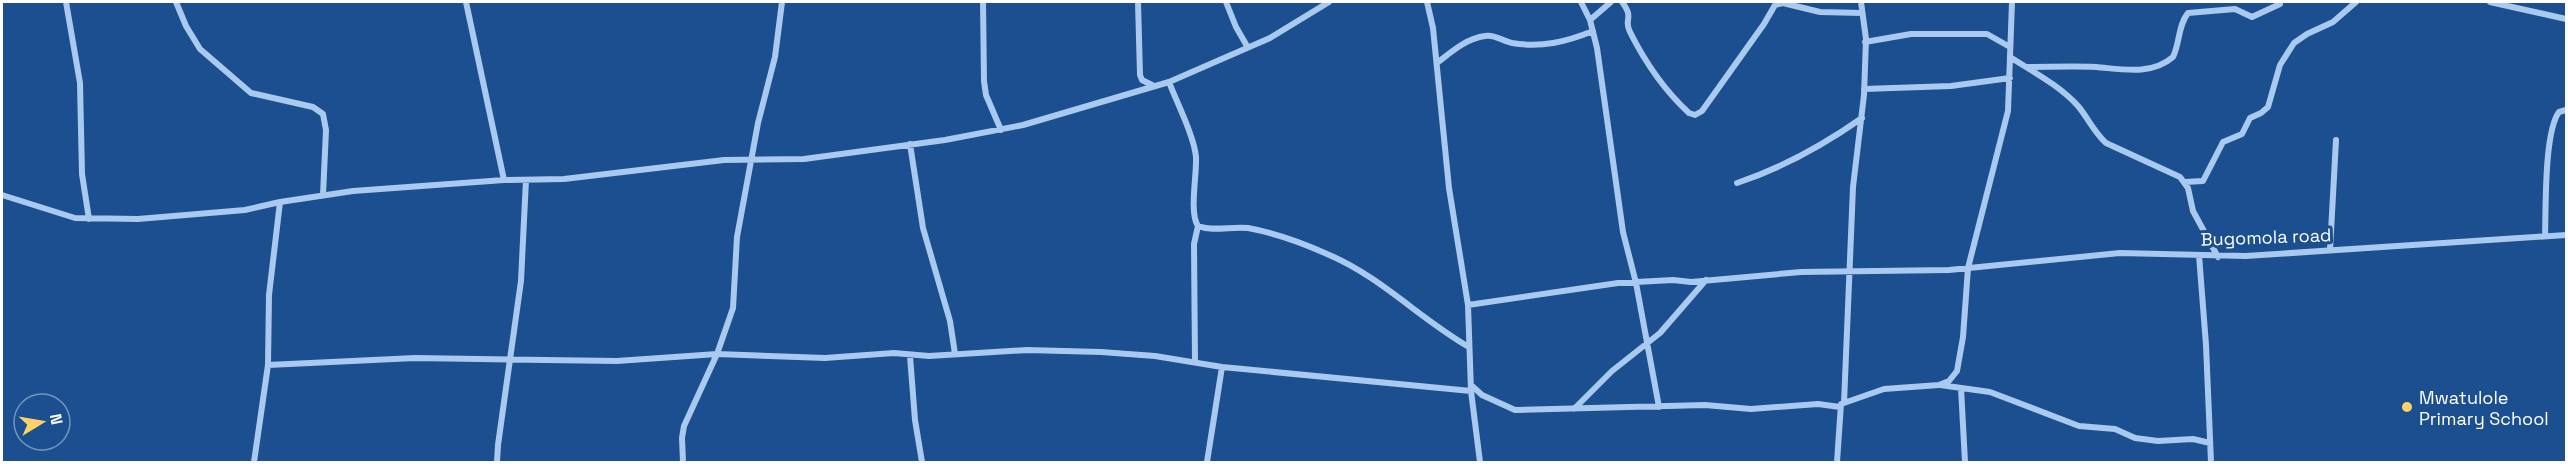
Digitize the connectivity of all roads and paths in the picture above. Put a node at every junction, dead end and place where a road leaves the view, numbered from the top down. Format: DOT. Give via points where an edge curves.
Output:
graph roads {
  1 [pos="66,2"];
  2 [pos="176,2"];
  3 [pos="466,2"];
  4 [pos="782,2"];
  5 [pos="983,2"];
  6 [pos="1138,2"];
  7 [pos="1226,2"];
  8 [pos="1329,2"];
  9 [pos="1427,2"];
  10 [pos="1581,2"];
  11 [pos="1611,2"];
  12 [pos="1622,2"];
  13 [pos="1861,2"];
  14 [pos="2012,2"];
  15 [pos="2356,2"];
  16 [pos="2490,2"];
  17 [pos="2280,4"];
  18 [pos="1862,13"];
  19 [pos="2566,19"];
  20 [pos="1590,20"];
  21 [pos="1593,31"];
  22 [pos="1866,42"];
  23 [pos="1247,46"];
  24 [pos="2010,47"];
  25 [pos="2010,57"];
  26 [pos="1437,63"];
  27 [pos="2025,67"];
  28 [pos="2010,78"];
  29 [pos="1169,82"];
  30 [pos="1154,86"];
  31 [pos="1864,89"];
  32 [pos="2566,110"];
  33 [pos="1862,118"];
  34 [pos="1001,130"];
  35 [pos="2336,140"];
  36 [pos="910,144"];
  37 [pos="752,160"];
  38 [pos="504,180"];
  39 [pos="526,180"];
  40 [pos="2185,182"];
  41 [pos="1737,183"];
  42 [pos="2,195"];
  43 [pos="323,195"];
  44 [pos="280,202"];
  45 [pos="89,219"];
  46 [pos="1198,226"];
  47 [pos="2566,235"];
  48 [pos="2545,236"];
  49 [pos="2330,250"];
  50 [pos="2199,255"];
  51 [pos="2218,257"];
  52 [pos="1968,268"];
  53 [pos="1849,271"];
  54 [pos="1707,280"];
  55 [pos="1636,283"];
  56 [pos="1468,305"];
  57 [pos="1648,344"];
  58 [pos="1469,347"];
  59 [pos="717,354"];
  60 [pos="955,354"];
  61 [pos="910,356"];
  62 [pos="510,358"];
  63 [pos="1195,362"];
  64 [pos="268,365"];
  65 [pos="1222,367"];
  66 [pos="1939,385"];
  67 [pos="1471,388"];
  68 [pos="1961,388"];
  69 [pos="1842,405"];
  70 [pos="1659,406"];
  71 [pos="1574,409"];
  72 [pos="2210,443"];
  73 [pos="254,462"];
  74 [pos="497,462"];
  75 [pos="683,462"];
  76 [pos="921,462"];
  77 [pos="1207,462"];
  78 [pos="1480,462"];
  79 [pos="1837,462"];
  80 [pos="1965,462"];
  81 [pos="2211,462"];
  1 -- 45 [label="street" via="80,83 82,174"];
  2 -- 43 [label="street" via="200,49 251,93 314,107 323,114"];
  3 -- 38 [label="street"];
  4 -- 37 [label="street" via="775,57"];
  5 -- 34 [label="street" via="984,81"];
  6 -- 30 [label="street" via="1140,75"];
  7 -- 23 [label="street"];
  8 -- 23 [label="street" via="1296,24"];
  9 -- 26 [label="street"];
  10 -- 20 [label="street"];
  11 -- 20 [label="street"];
  12 -- 18 [label="street" via="1629,12 1628,29 1653,72 1695,115 1702,111 1775,5"];
  13 -- 18 [label="street"];
  14 -- 24 [label="street"];
  15 -- 40 [label="street" via="2333,22 2294,43 2280,65 2268,106 2250,118 2242,134 2223,142 2203,181"];
  16 -- 19 [label="street"];
  17 -- 27 [label="street" via="2252,17 2235,9 2188,13 2182,20 2173,57 2150,68"];
  18 -- 22 [label="street"];
  20 -- 21 [label="street"];
  21 -- 26 [label="street" via="1555,44 1531,46 1488,35"];
  21 -- 55 [label="street" via="1623,232"];
  22 -- 24 [label="street" via="1911,34 1984,34"];
  22 -- 31 [label="street"];
  23 -- 29 [label="street"];
  24 -- 25 [label="street"];
  25 -- 27 [label="street"];
  25 -- 28 [label="street"];
  26 -- 56 [label="street" via="1449,188"];
  27 -- 40 [label="street" via="2079,107 2106,143"];
  28 -- 31 [label="street" via="1951,86"];
  28 -- 52 [label="street" via="2002,139"];
  29 -- 30 [label="street"];
  29 -- 46 [label="street" via="1194,147 1194,213"];
  30 -- 34 [label="street"];
  31 -- 33 [label="street"];
  32 -- 48 [label="street" via="2559,112 2554,122"];
  33 -- 41 [label="street" via="1801,157"];
  33 -- 53 [label="street" via="1853,187"];
  34 -- 36 [label="street"];
  35 -- 49 [label="street"];
  36 -- 37 [label="street" via="804,159"];
  36 -- 60 [label="street" via="922,228 950,321"];
  37 -- 39 [label="street" via="713,160 564,179"];
  37 -- 59 [label="street" via="737,237 733,308"];
  38 -- 39 [label="street"];
  38 -- 43 [label="street"];
  39 -- 62 [label="street" via="521,281"];
  40 -- 51 [label="street" via="2193,211"];
  42 -- 45 [label="street"];
  43 -- 44 [label="street"];
  44 -- 45 [label="street" via="221,213"];
  44 -- 64 [label="street" via="269,295"];
  46 -- 58 [label="street" via="1250,228 1329,254 1380,284"];
  46 -- 63 [label="street" via="1194,244"];
  47 -- 48 [label="street, Bugomola road"];
  48 -- 49 [label="street, Bugomola road"];
  49 -- 51 [label="street, Bugomola road"];
  50 -- 51 [label="street, Bugomola road"];
  50 -- 52 [label="street, Bugomola road" via="2120,253"];
  50 -- 72 [label="street"];
  52 -- 53 [label="street, Bugomola road"];
  52 -- 66 [label="street" via="1957,372"];
  53 -- 54 [label="street, Bugomola road"];
  53 -- 69 [label="street"];
  54 -- 55 [label="street, Bugomola road"];
  54 -- 57 [label="street"];
  55 -- 56 [label="street, Bugomola road"];
  55 -- 57 [label="street"];
  56 -- 58 [label="street"];
  57 -- 70 [label="street"];
  57 -- 71 [label="street" via="1612,371"];
  58 -- 67 [label="street"];
  59 -- 61 [label="street" via="825,358 894,352"];
  59 -- 62 [label="street" via="617,361"];
  59 -- 75 [label="street" via="684,426"];
  60 -- 61 [label="street"];
  60 -- 63 [label="street" via="1027,350 1101,352"];
  61 -- 76 [label="street"];
  62 -- 64 [label="street"];
  62 -- 74 [label="street"];
  63 -- 65 [label="street"];
  64 -- 73 [label="street"];
  65 -- 67 [label="street"];
  65 -- 77 [label="street"];
  66 -- 68 [label="street"];
  66 -- 69 [label="street" via="1884,389"];
  67 -- 71 [label="street" via="1515,410"];
  67 -- 78 [label="street"];
  68 -- 72 [label="street" via="1990,392 2079,426 2120,430 2138,439 2193,439"];
  68 -- 80 [label="street"];
  69 -- 70 [label="street" via="1751,410"];
  69 -- 79 [label="street"];
  70 -- 71 [label="street"];
  72 -- 81 [label="street"];
}
